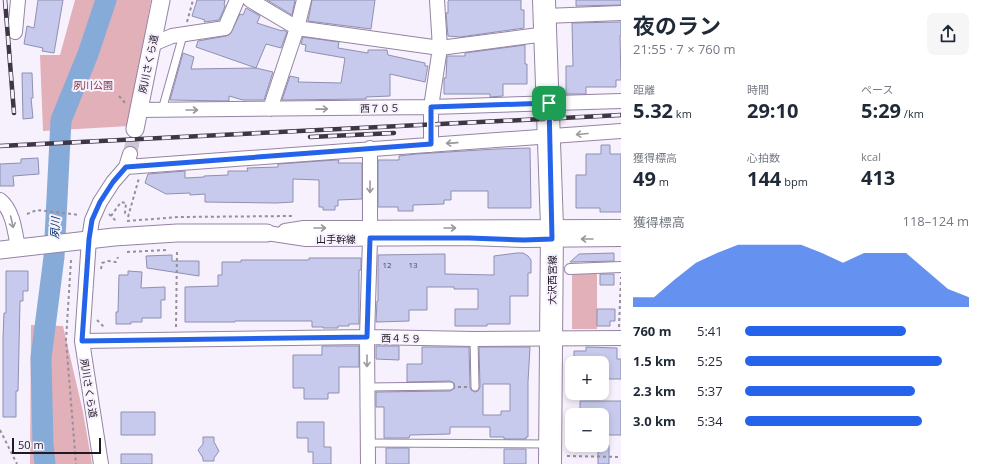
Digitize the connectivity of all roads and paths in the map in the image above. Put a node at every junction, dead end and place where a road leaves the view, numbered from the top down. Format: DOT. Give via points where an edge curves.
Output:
graph roads {
  1 [pos="18,0"];
  2 [pos="161,0"];
  3 [pos="193,0"];
  4 [pos="237,0"];
  5 [pos="250,0"];
  6 [pos="304,0"];
  7 [pos="438,0"];
  8 [pos="621,13"];
  9 [pos="545,17"];
  10 [pos="297,28"];
  11 [pos="15,32"];
  12 [pos="183,35"];
  13 [pos="153,44"];
  14 [pos="440,48"];
  15 [pos="119,96"];
  16 [pos="621,101"];
  17 [pos="549,103"];
  18 [pos="132,107"];
  19 [pos="431,107"];
  20 [pos="270,109"];
  21 [pos="162,110"];
  22 [pos="135,129"];
  23 [pos="621,131"];
  24 [pos="550,137"];
  25 [pos="431,144"];
  26 [pos="370,148"];
  27 [pos="130,166"];
  28 [pos="0,200"];
  29 [pos="111,209"];
  30 [pos="27,214"];
  31 [pos="81,215"];
  32 [pos="111,216"];
  33 [pos="301,216"];
  34 [pos="621,227"];
  35 [pos="267,233"];
  36 [pos="370,233"];
  37 [pos="552,233"];
  38 [pos="621,238"];
  39 [pos="89,239"];
  40 [pos="25,247"];
  41 [pos="0,250"];
  42 [pos="167,250"];
  43 [pos="177,250"];
  44 [pos="127,252"];
  45 [pos="118,257"];
  46 [pos="71,260"];
  47 [pos="101,266"];
  48 [pos="570,269"];
  49 [pos="621,269"];
  50 [pos="367,337"];
  51 [pos="620,338"];
  52 [pos="474,339"];
  53 [pos="551,339"];
  54 [pos="82,341"];
  55 [pos="175,341"];
  56 [pos="450,386"];
  57 [pos="367,387"];
  58 [pos="475,387"];
  59 [pos="0,430"];
  60 [pos="368,444"];
  61 [pos="550,455"];
  62 [pos="621,457"];
  63 [pos="17,464"];
  64 [pos="76,464"];
  65 [pos="101,464"];
  66 [pos="368,464"];
  1 -- 11 [label="street"];
  2 -- 13 [label="street, 夙川さくら道"];
  3 -- 12 [label="path"];
  4 -- 12 [label="street" via="225,28"];
  5 -- 10 [label="street"];
  6 -- 10 [label="street"];
  7 -- 14 [label="street"];
  8 -- 9 [label="street"];
  9 -- 14 [label="street"];
  9 -- 17 [label="main road, 大沢西宮線"];
  10 -- 14 [label="street"];
  10 -- 20 [label="street"];
  12 -- 13 [label="street" via="172,36"];
  12 -- 21 [label="lane"];
  13 -- 18 [label="street, 夙川さくら道"];
  14 -- 19 [label="street"];
  15 -- 18 [label="path"];
  16 -- 17 [label="street, 西７０５"];
  17 -- 19 [label="street, 西７０５"];
  17 -- 24 [label="main road, 大沢西宮線"];
  18 -- 21 [label="street, 西７０５"];
  18 -- 22 [label="street, 夙川さくら道"];
  20 -- 19 [label="street, 西７０５, one-way"];
  19 -- 25 [label="street"];
  21 -- 20 [label="street, 西７０５, one-way"];
  23 -- 24 [label="street, one-way"];
  24 -- 25 [label="street, one-way"];
  24 -- 37 [label="main road, 大沢西宮線"];
  25 -- 26 [label="street"];
  26 -- 27 [label="street"];
  26 -- 36 [label="street, one-way"];
  27 -- 32 [label="path" via="140,175 129,216 125,213 126,203 121,202"];
  27 -- 39 [label="street, 夙川さくら道" via="113,182 100,202 92,220"];
  28 -- 40 [label="street, one-way" via="5,204"];
  29 -- 32 [label="path"];
  30 -- 31 [label="path" via="38,210"];
  32 -- 33 [label="path" via="117,223 179,217"];
  34 -- 37 [label="street, 山手幹線"];
  35 -- 36 [label="street, 山手幹線" via="306,239"];
  35 -- 39 [label="street, 山手幹線" via="178,233"];
  36 -- 37 [label="street, 山手幹線" via="524,240"];
  36 -- 50 [label="street"];
  38 -- 37 [label="street, 山手幹線, one-way"];
  37 -- 53 [label="main road, 大沢西宮線"];
  39 -- 40 [label="street, 山手幹線"];
  39 -- 54 [label="street, 夙川さくら道"];
  40 -- 41 [label="street"];
  42 -- 44 [label="path"];
  43 -- 55 [label="path"];
  45 -- 47 [label="path" via="116,262 108,261"];
  46 -- 64 [label="path, 夙川さくら道" via="66,340"];
  48 -- 49 [label="street"];
  49 -- 51 [label="path"];
  50 -- 52 [label="street, 西４５９"];
  50 -- 55 [label="street, 西４５９"];
  50 -- 57 [label="street, one-way"];
  51 -- 53 [label="street, 西４５９"];
  52 -- 53 [label="street, 西４５９"];
  52 -- 58 [label="lane"];
  53 -- 61 [label="main road, 大沢西宮線"];
  54 -- 55 [label="street, 西４５９"];
  54 -- 65 [label="street, 夙川さくら道"];
  56 -- 57 [label="lane"];
  56 -- 58 [label="path"];
  57 -- 60 [label="street"];
  59 -- 63 [label="path"];
  60 -- 61 [label="lane"];
  60 -- 66 [label="street"];
  61 -- 62 [label="path"];
}
